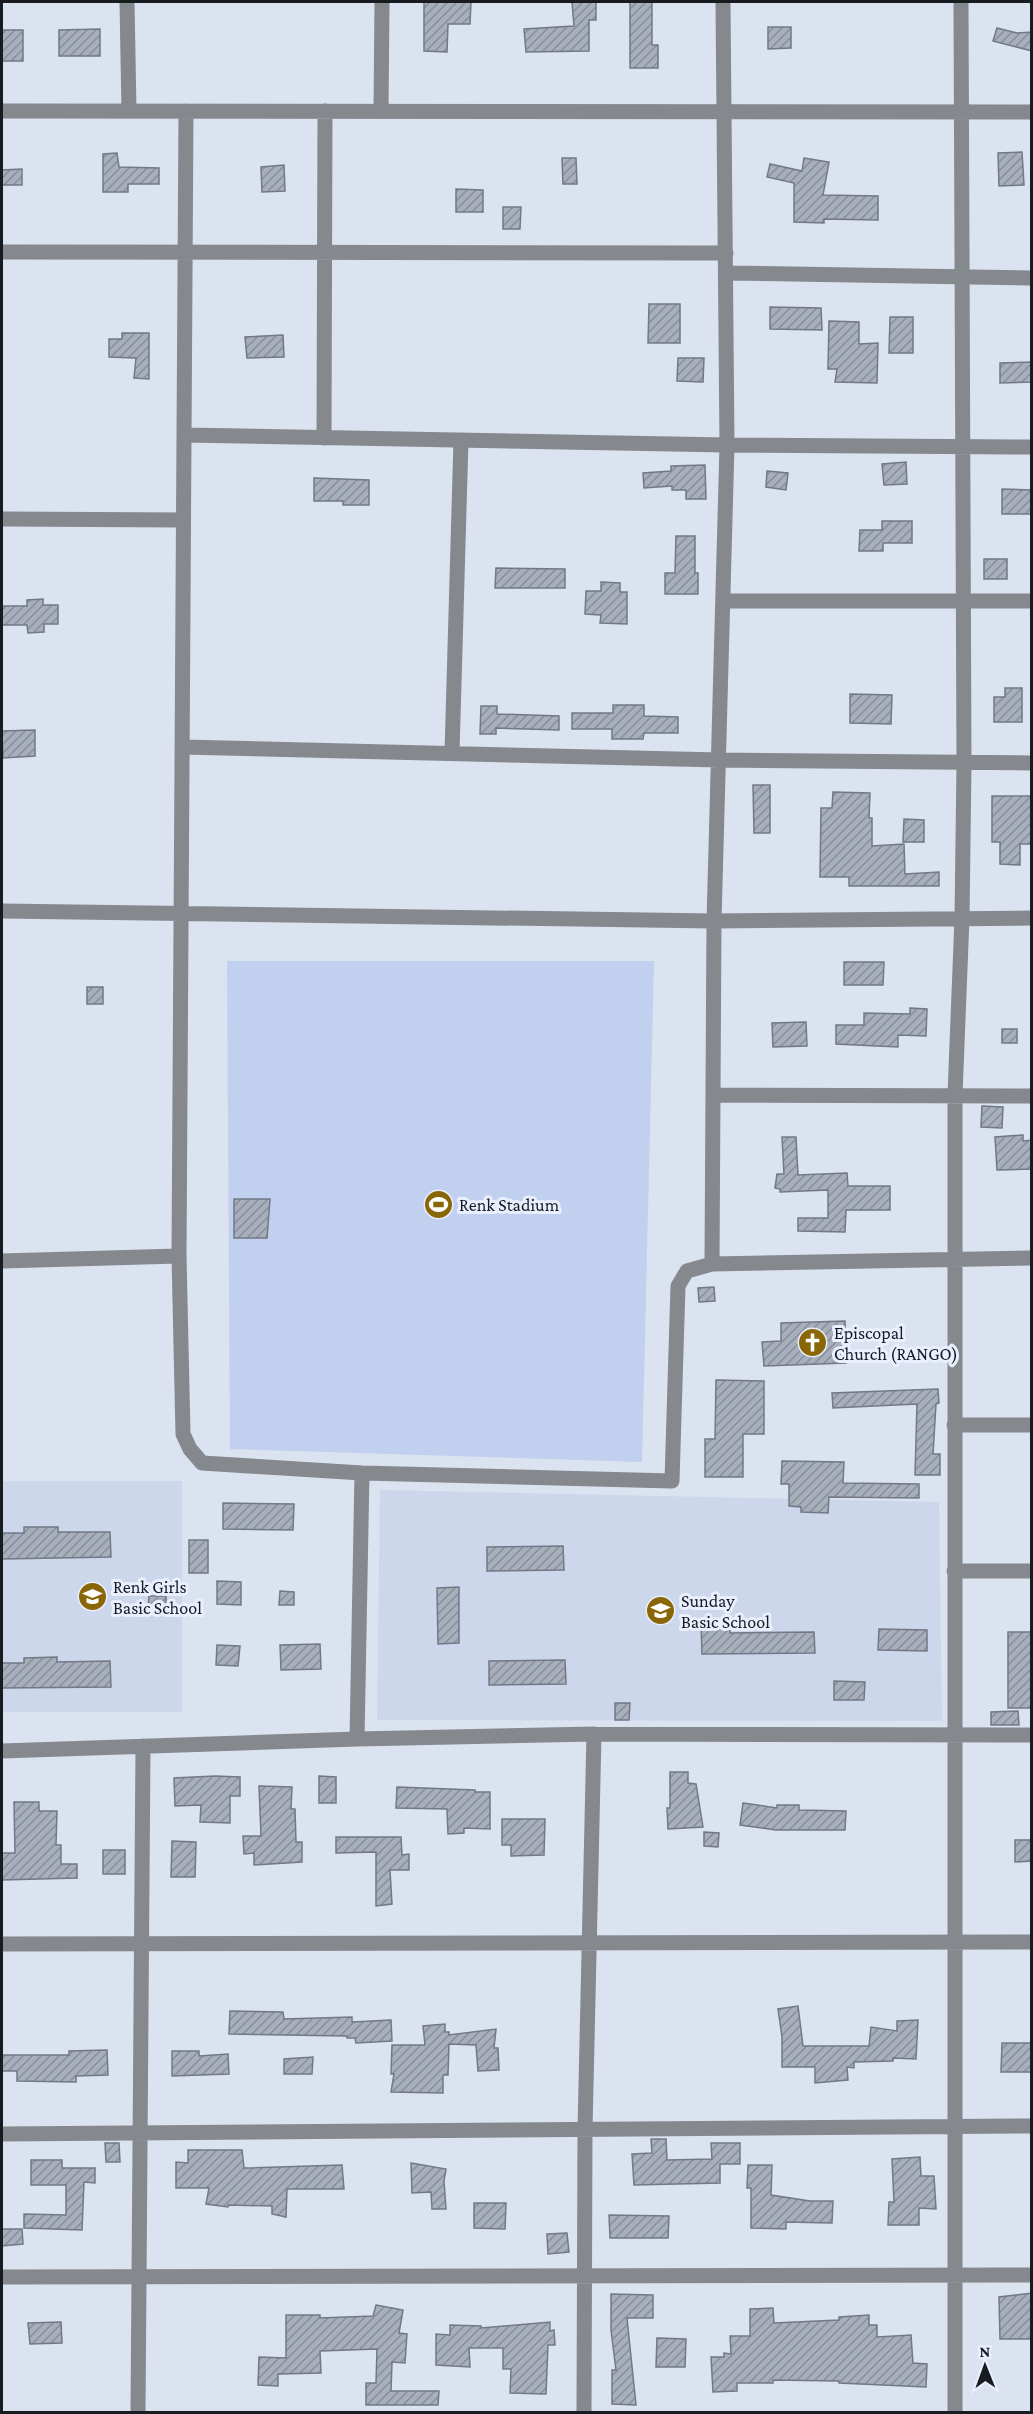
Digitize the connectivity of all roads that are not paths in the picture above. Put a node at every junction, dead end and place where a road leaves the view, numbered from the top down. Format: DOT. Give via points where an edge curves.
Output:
graph roads {
  1 [pos="127,2"];
  2 [pos="382,2"];
  3 [pos="723,2"];
  4 [pos="962,2"];
  5 [pos="2,111"];
  6 [pos="129,111"];
  7 [pos="186,111"];
  8 [pos="325,111"];
  9 [pos="381,111"];
  10 [pos="724,111"];
  11 [pos="960,112"];
  12 [pos="1032,112"];
  13 [pos="185,251"];
  14 [pos="325,251"];
  15 [pos="2,252"];
  16 [pos="726,252"];
  17 [pos="726,273"];
  18 [pos="961,277"];
  19 [pos="1032,278"];
  20 [pos="184,435"];
  21 [pos="324,438"];
  22 [pos="461,440"];
  23 [pos="728,445"];
  24 [pos="962,447"];
  25 [pos="1032,447"];
  26 [pos="2,519"];
  27 [pos="183,520"];
  28 [pos="963,600"];
  29 [pos="1032,600"];
  30 [pos="724,601"];
  31 [pos="182,747"];
  32 [pos="452,753"];
  33 [pos="720,760"];
  34 [pos="1032,763"];
  35 [pos="964,764"];
  36 [pos="2,911"];
  37 [pos="181,914"];
  38 [pos="962,918"];
  39 [pos="1032,918"];
  40 [pos="714,921"];
  41 [pos="713,1095"];
  42 [pos="955,1095"];
  43 [pos="1032,1095"];
  44 [pos="179,1256"];
  45 [pos="956,1258"];
  46 [pos="1032,1258"];
  47 [pos="2,1261"];
  48 [pos="712,1264"];
  49 [pos="954,1425"];
  50 [pos="1032,1425"];
  51 [pos="363,1473"];
  52 [pos="954,1571"];
  53 [pos="1032,1571"];
  54 [pos="594,1734"];
  55 [pos="954,1734"];
  56 [pos="1032,1735"];
  57 [pos="357,1739"];
  58 [pos="143,1746"];
  59 [pos="2,1751"];
  60 [pos="953,1941"];
  61 [pos="589,1942"];
  62 [pos="1032,1942"];
  63 [pos="143,1943"];
  64 [pos="2,1944"];
  65 [pos="1032,2126"];
  66 [pos="954,2127"];
  67 [pos="585,2130"];
  68 [pos="140,2133"];
  69 [pos="2,2134"];
  70 [pos="1032,2275"];
  71 [pos="584,2276"];
  72 [pos="954,2276"];
  73 [pos="2,2277"];
  74 [pos="139,2277"];
  75 [pos="138,2412"];
  76 [pos="584,2412"];
  77 [pos="955,2412"];
  1 -- 6 [label="street"];
  2 -- 9 [label="street"];
  3 -- 10 [label="street"];
  4 -- 11 [label="street"];
  5 -- 6 [label="street"];
  6 -- 7 [label="street"];
  7 -- 8 [label="street"];
  7 -- 13 [label="street"];
  8 -- 9 [label="street"];
  8 -- 14 [label="street"];
  9 -- 10 [label="street"];
  10 -- 11 [label="street"];
  10 -- 16 [label="street"];
  11 -- 12 [label="street"];
  11 -- 18 [label="street"];
  13 -- 14 [label="street"];
  13 -- 15 [label="street"];
  13 -- 20 [label="street"];
  14 -- 16 [label="street"];
  14 -- 21 [label="street"];
  16 -- 17 [label="street"];
  17 -- 18 [label="street"];
  17 -- 23 [label="street"];
  18 -- 19 [label="street"];
  18 -- 24 [label="street"];
  20 -- 21 [label="street"];
  20 -- 27 [label="street"];
  21 -- 22 [label="street"];
  22 -- 23 [label="street"];
  22 -- 32 [label="street"];
  23 -- 24 [label="street"];
  23 -- 30 [label="street"];
  24 -- 25 [label="street"];
  24 -- 28 [label="street"];
  26 -- 27 [label="street"];
  27 -- 31 [label="street"];
  28 -- 29 [label="street"];
  28 -- 30 [label="street"];
  28 -- 35 [label="street"];
  30 -- 33 [label="street"];
  31 -- 32 [label="street"];
  31 -- 37 [label="street"];
  32 -- 33 [label="street"];
  33 -- 35 [label="street"];
  33 -- 40 [label="street"];
  34 -- 35 [label="street"];
  35 -- 38 [label="street"];
  36 -- 37 [label="street"];
  37 -- 40 [label="street"];
  37 -- 44 [label="street"];
  38 -- 39 [label="street"];
  38 -- 40 [label="street"];
  38 -- 42 [label="street"];
  40 -- 41 [label="street"];
  41 -- 42 [label="street"];
  41 -- 48 [label="street"];
  42 -- 43 [label="street"];
  42 -- 45 [label="street"];
  44 -- 47 [label="street"];
  44 -- 51 [label="street" via="183,1434 190,1449 202,1463"];
  45 -- 46 [label="street"];
  45 -- 48 [label="street"];
  45 -- 49 [label="street"];
  48 -- 51 [label="street" via="687,1271 678,1286 672,1481"];
  49 -- 50 [label="street"];
  49 -- 52 [label="street"];
  51 -- 57 [label="street"];
  52 -- 53 [label="street"];
  52 -- 55 [label="street"];
  54 -- 55 [label="street"];
  54 -- 57 [label="street"];
  54 -- 61 [label="street"];
  55 -- 56 [label="street"];
  55 -- 60 [label="street"];
  57 -- 58 [label="street"];
  58 -- 59 [label="street"];
  58 -- 63 [label="street"];
  60 -- 61 [label="street"];
  60 -- 62 [label="street"];
  60 -- 66 [label="street"];
  61 -- 63 [label="street"];
  61 -- 67 [label="street"];
  63 -- 64 [label="street"];
  63 -- 68 [label="street"];
  65 -- 66 [label="street"];
  66 -- 67 [label="street"];
  66 -- 72 [label="street"];
  67 -- 68 [label="street"];
  67 -- 71 [label="street"];
  68 -- 69 [label="street"];
  68 -- 74 [label="street"];
  70 -- 72 [label="street"];
  71 -- 72 [label="street"];
  71 -- 74 [label="street"];
  71 -- 76 [label="street"];
  72 -- 77 [label="street"];
  73 -- 74 [label="street"];
  74 -- 75 [label="street"];
}
